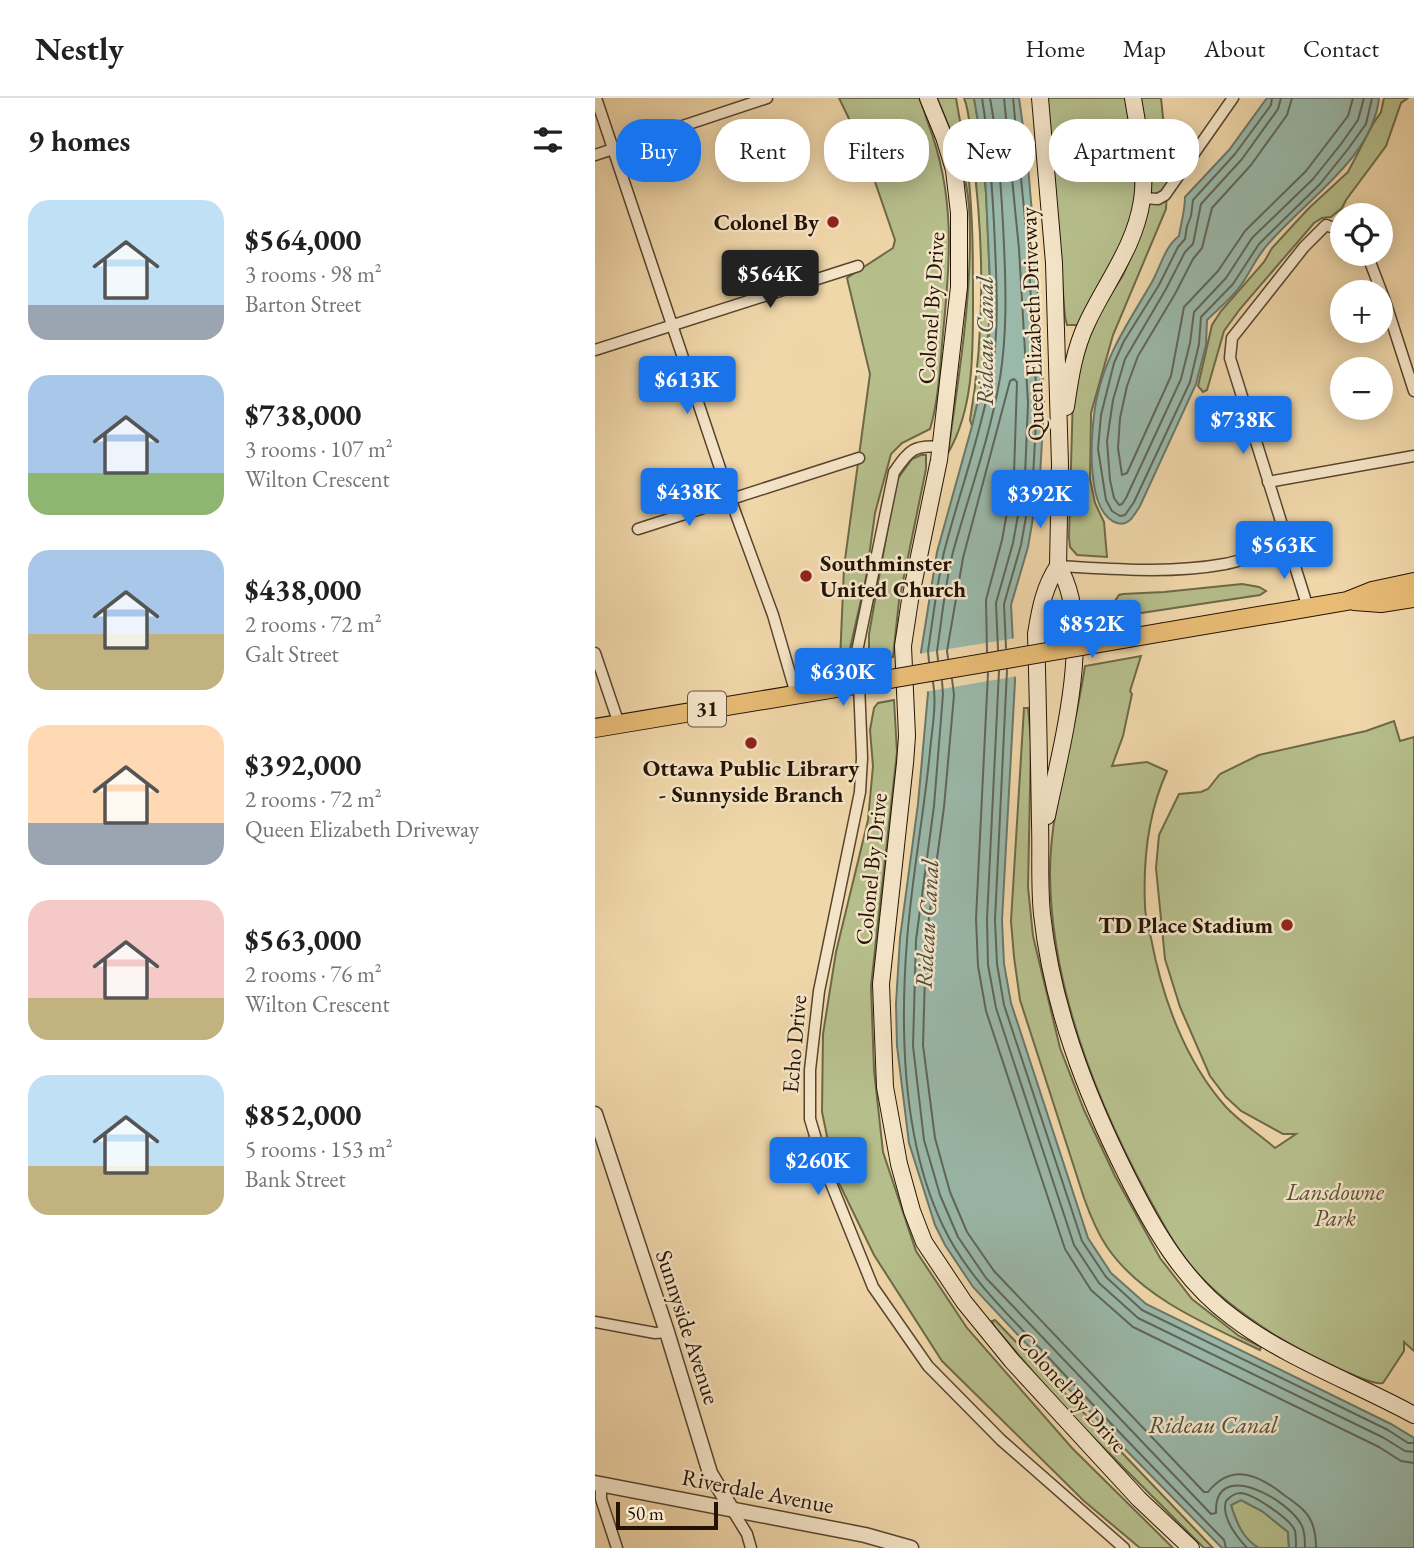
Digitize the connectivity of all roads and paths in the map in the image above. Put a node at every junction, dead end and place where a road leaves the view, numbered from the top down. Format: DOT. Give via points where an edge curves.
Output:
graph roads {
  1 [pos="596,98"];
  2 [pos="767,98"];
  3 [pos="927,98"];
  4 [pos="1040,98"];
  5 [pos="1133,98"];
  6 [pos="1233,98"];
  7 [pos="613,149"];
  8 [pos="595,155"];
  9 [pos="1142,198"];
  10 [pos="1330,226"];
  11 [pos="857,266"];
  12 [pos="1372,266"];
  13 [pos="673,325"];
  14 [pos="595,350"];
  15 [pos="1414,391"];
  16 [pos="941,447"];
  17 [pos="1414,456"];
  18 [pos="859,458"];
  19 [pos="1060,465"];
  20 [pos="1268,482"];
  21 [pos="730,498"];
  22 [pos="638,529"];
  23 [pos="1288,545"];
  24 [pos="1058,566"];
  25 [pos="1414,582"];
  26 [pos="1414,598"];
  27 [pos="1347,601"];
  28 [pos="1308,608"];
  29 [pos="595,653"];
  30 [pos="859,684"];
  31 [pos="839,688"];
  32 [pos="796,694"];
  33 [pos="619,724"];
  34 [pos="595,728"];
  35 [pos="1041,846"];
  36 [pos="595,1114"];
  37 [pos="595,1322"];
  38 [pos="667,1332"];
  39 [pos="1414,1415"];
  40 [pos="598,1483"];
  41 [pos="731,1508"];
  42 [pos="617,1548"];
  43 [pos="751,1548"];
  44 [pos="911,1548"];
  45 [pos="1124,1548"];
  46 [pos="1191,1548"];
  1 -- 7 [label="street"];
  2 -- 7 [label="street"];
  3 -- 16 [label="main road, Colonel By Drive" via="954,170 960,213 959,287"];
  4 -- 19 [label="main road, Queen Elizabeth Driveway" via="1055,263"];
  5 -- 9 [label="main road, Queen Elizabeth Driveway"];
  6 -- 9 [label="street" via="1164,195"];
  7 -- 8 [label="street"];
  7 -- 13 [label="street"];
  9 -- 19 [label="main road, Queen Elizabeth Driveway" via="1129,246 1091,314 1075,356"];
  10 -- 20 [label="street" via="1326,225 1304,247 1233,338 1230,358"];
  11 -- 13 [label="street"];
  12 -- 15 [label="street"];
  13 -- 14 [label="street"];
  13 -- 21 [label="street"];
  16 -- 31 [label="street" via="909,450 894,472 854,666"];
  16 -- 46 [label="main road, Colonel By Drive" via="903,646 907,736 881,984 885,1087 898,1164 924,1242 964,1302 1139,1499"];
  17 -- 20 [label="street"];
  18 -- 21 [label="street"];
  19 -- 24 [label="main road, Queen Elizabeth Driveway"];
  20 -- 23 [label="street"];
  21 -- 22 [label="street"];
  21 -- 32 [label="street"];
  23 -- 24 [label="street" via="1228,564 1181,570"];
  23 -- 28 [label="street"];
  24 -- 35 [label="main road, Queen Elizabeth Driveway" via="1043,597 1036,634"];
  24 -- 35 [label="main road, Queen Elizabeth Driveway" via="1071,600 1074,666"];
  25 -- 27 [label="main road, 31"];
  26 -- 27 [label="main road, 31" via="1381,603"];
  27 -- 28 [label="main road, 31"];
  28 -- 30 [label="main road, 31, bridge"];
  29 -- 33 [label="street"];
  30 -- 31 [label="main road, 31"];
  30 -- 45 [label="street, Echo Drive" via="860,792 819,991 810,1070 810,1119 824,1166 873,1287 928,1366 1001,1440"];
  31 -- 32 [label="main road, 31"];
  32 -- 33 [label="main road, 31"];
  33 -- 34 [label="main road, 31"];
  35 -- 39 [label="main road, Queen Elizabeth Driveway" via="1045,939 1074,1052 1118,1157 1170,1251 1196,1285 1240,1323"];
  36 -- 38 [label="street, Sunnyside Avenue"];
  37 -- 38 [label="street" via="655,1334"];
  38 -- 41 [label="street, Sunnyside Avenue" via="710,1473"];
  40 -- 41 [label="street, Riverdale Avenue"];
  40 -- 42 [label="street"];
  41 -- 43 [label="street, Sunnyside Avenue"];
  41 -- 44 [label="street, Riverdale Avenue"];
}
